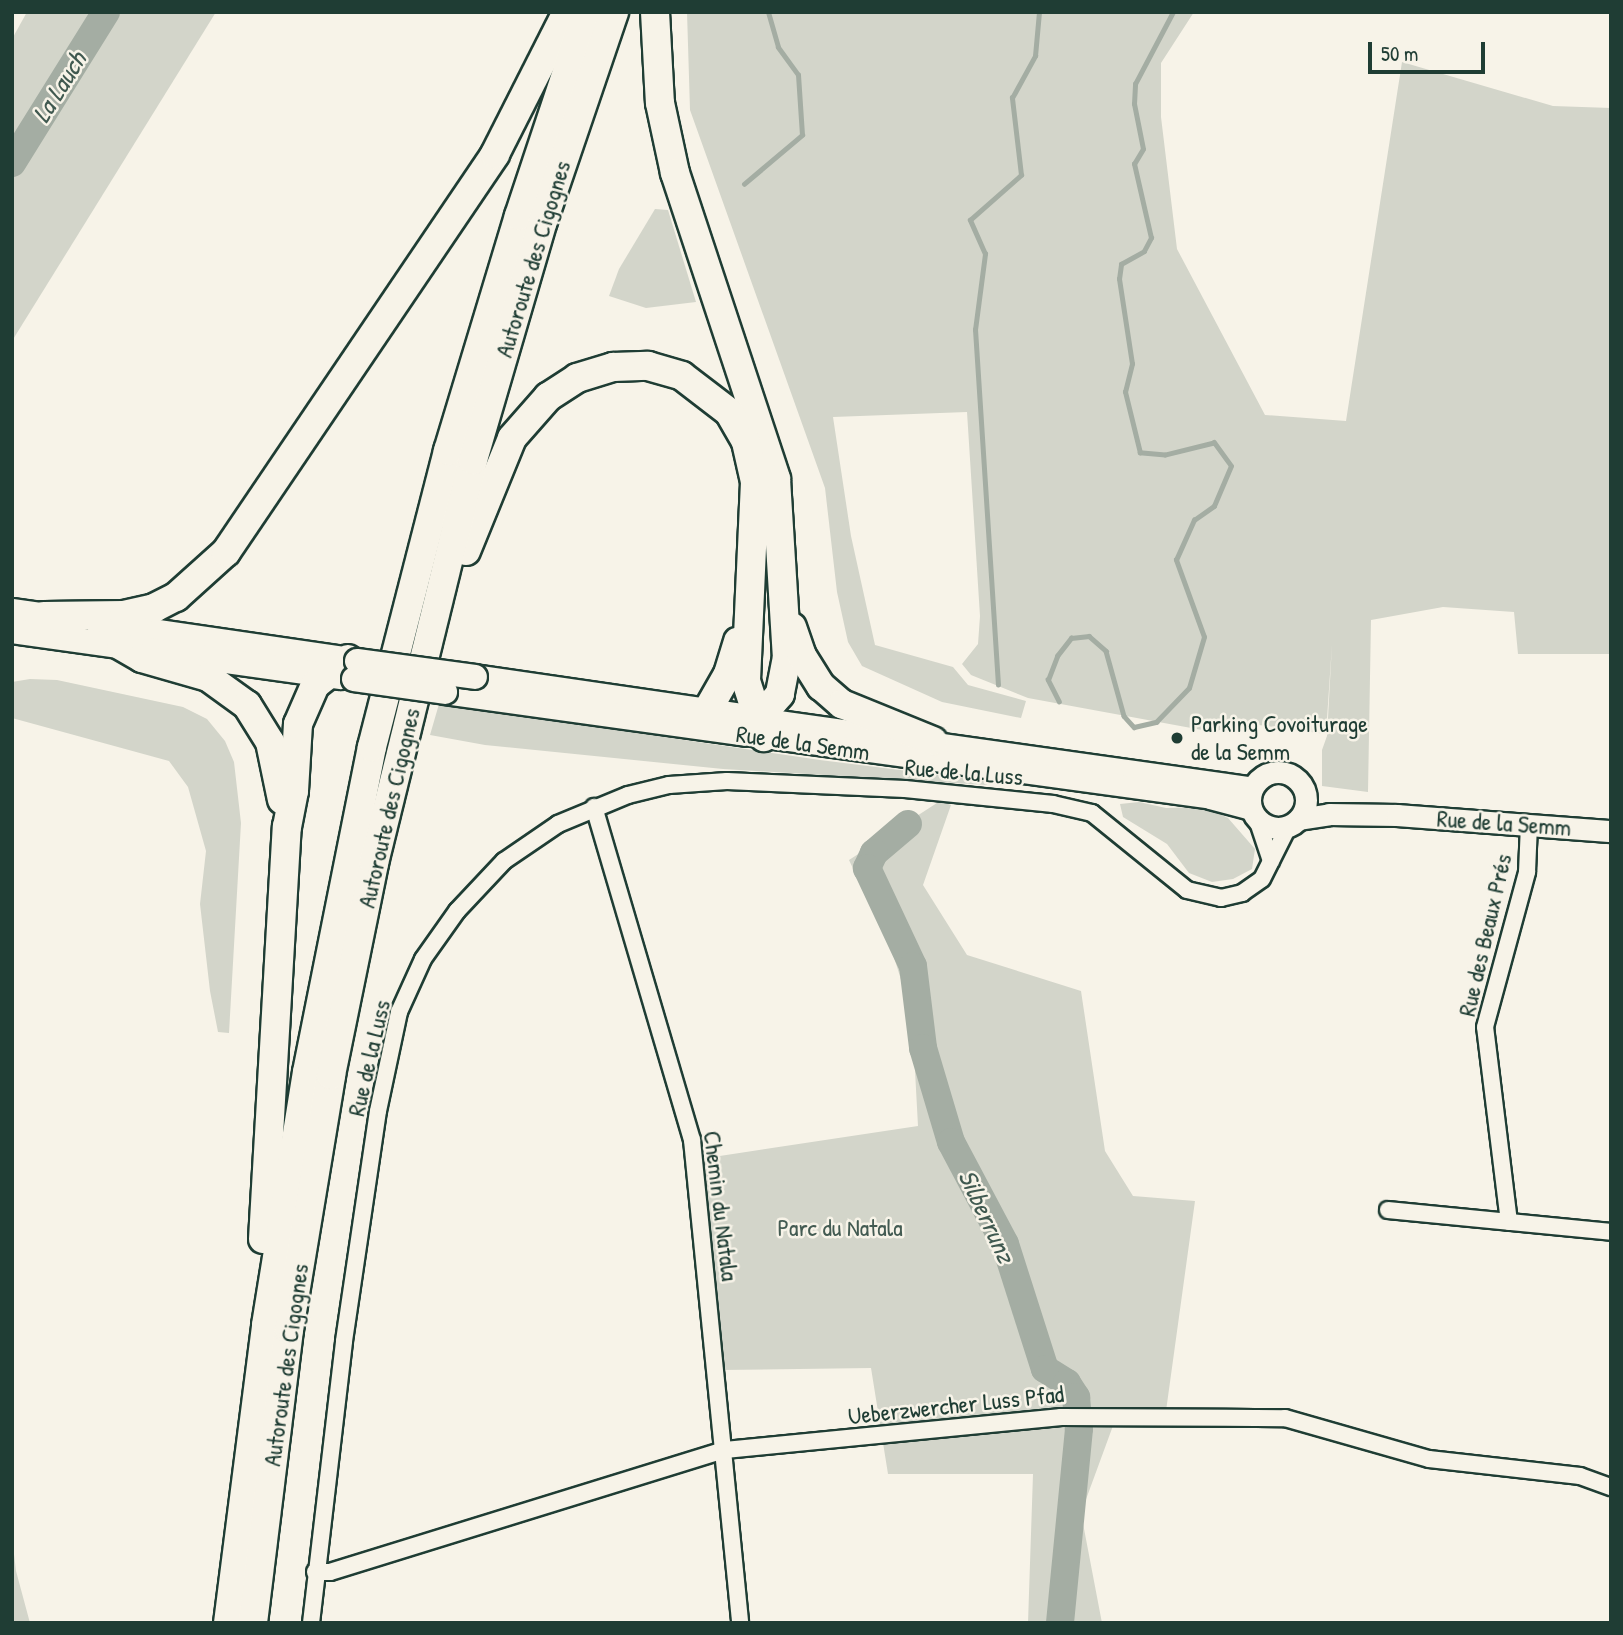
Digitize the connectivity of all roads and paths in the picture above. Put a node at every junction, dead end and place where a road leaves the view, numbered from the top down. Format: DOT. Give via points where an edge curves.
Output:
graph roads {
  1 [pos="567,12"];
  2 [pos="587,12"];
  3 [pos="614,12"];
  4 [pos="655,12"];
  5 [pos="748,598"];
  6 [pos="12,611"];
  7 [pos="786,611"];
  8 [pos="44,616"];
  9 [pos="12,631"];
  10 [pos="121,646"];
  11 [pos="347,669"];
  12 [pos="416,692"];
  13 [pos="707,711"];
  14 [pos="756,730"];
  15 [pos="933,741"];
  16 [pos="1252,788"];
  17 [pos="1307,793"];
  18 [pos="594,807"];
  19 [pos="1254,814"];
  20 [pos="1397,815"];
  21 [pos="1293,823"];
  22 [pos="1530,825"];
  23 [pos="287,827"];
  24 [pos="1611,831"];
  25 [pos="1271,861"];
  26 [pos="1388,1210"];
  27 [pos="1509,1222"];
  28 [pos="1611,1232"];
  29 [pos="266,1325"];
  30 [pos="725,1450"];
  31 [pos="1611,1487"];
  32 [pos="315,1572"];
  33 [pos="228,1623"];
  34 [pos="253,1623"];
  35 [pos="311,1623"];
  36 [pos="740,1623"];
  1 -- 8 [label="highway" via="537,80 489,164 226,552 176,597 154,608 124,615"];
  2 -- 29 [label="highway, Autoroute des Cigognes" via="515,229 397,639 307,1072"];
  3 -- 12 [label="highway, Autoroute des Cigognes" via="543,221 472,460"];
  4 -- 7 [label="highway" via="660,103 675,173 776,479"];
  5 -- 12 [label="highway" via="755,482 746,442 729,412 682,376 648,366 613,367 577,378 548,397 512,438 465,552 438,651"];
  5 -- 13 [label="highway" via="728,674"];
  5 -- 14 [label="highway" via="746,681"];
  6 -- 8 [label="main road"];
  7 -- 14 [label="highway" via="787,657 780,694"];
  7 -- 15 [label="highway" via="802,656 821,686 842,704"];
  8 -- 11 [label="main road"];
  9 -- 10 [label="main road"];
  10 -- 11 [label="main road"];
  10 -- 23 [label="highway" via="142,658 208,677 247,705 273,752"];
  11 -- 13 [label="main road, Rue de la Semm, bridge" via="475,677"];
  11 -- 14 [label="main road, Rue de la Semm, bridge" via="445,692"];
  11 -- 23 [label="highway" via="305,700 298,724"];
  12 -- 34 [label="highway, Autoroute des Cigognes" via="374,863 331,1075 289,1330"];
  13 -- 14 [label="main road, Rue de la Semm"];
  14 -- 15 [label="main road, Rue de la Semm"];
  14 -- 19 [label="main road, Rue de la Semm" via="1210,798"];
  15 -- 16 [label="main road, Rue de la Semm" via="1207,785"];
  16 -- 17 [label="main road" via="1264,775 1280,772 1295,777"];
  16 -- 19 [label="main road"];
  17 -- 20 [label="main road, Rue de la Semm"];
  17 -- 21 [label="main road" via="1305,811"];
  18 -- 25 [label="street, Rue de la Luss" via="669,785 727,781 905,789 1053,804 1093,813 1187,890 1203,896 1242,893 1262,878"];
  18 -- 30 [label="street, Chemin du Natala" via="692,1140"];
  18 -- 32 [label="street, Rue de la Luss" via="558,824 504,861 466,901 423,959 399,1012 378,1111"];
  19 -- 21 [label="main road" via="1271,828"];
  19 -- 25 [label="street"];
  20 -- 21 [label="main road, Rue de la Semm" via="1329,814"];
  20 -- 22 [label="main road, Rue de la Semm"];
  21 -- 25 [label="street, Rue de la Luss"];
  22 -- 24 [label="main road, Rue de la Semm"];
  22 -- 27 [label="street, Rue des Beaux Prés" via="1527,872 1485,1027"];
  23 -- 29 [label="highway" via="258,1285"];
  26 -- 27 [label="street"];
  27 -- 28 [label="street"];
  29 -- 33 [label="highway, Autoroute des Cigognes"];
  30 -- 31 [label="street, Ueberzwercher Luss Pfad" via="1090,1415 1285,1418 1429,1460 1580,1476"];
  30 -- 32 [label="street, Ueberzwercher Luss Pfad" via="330,1572"];
  30 -- 36 [label="street, Chemin du Natala"];
  32 -- 35 [label="street, Rue de la Luss"];
}
